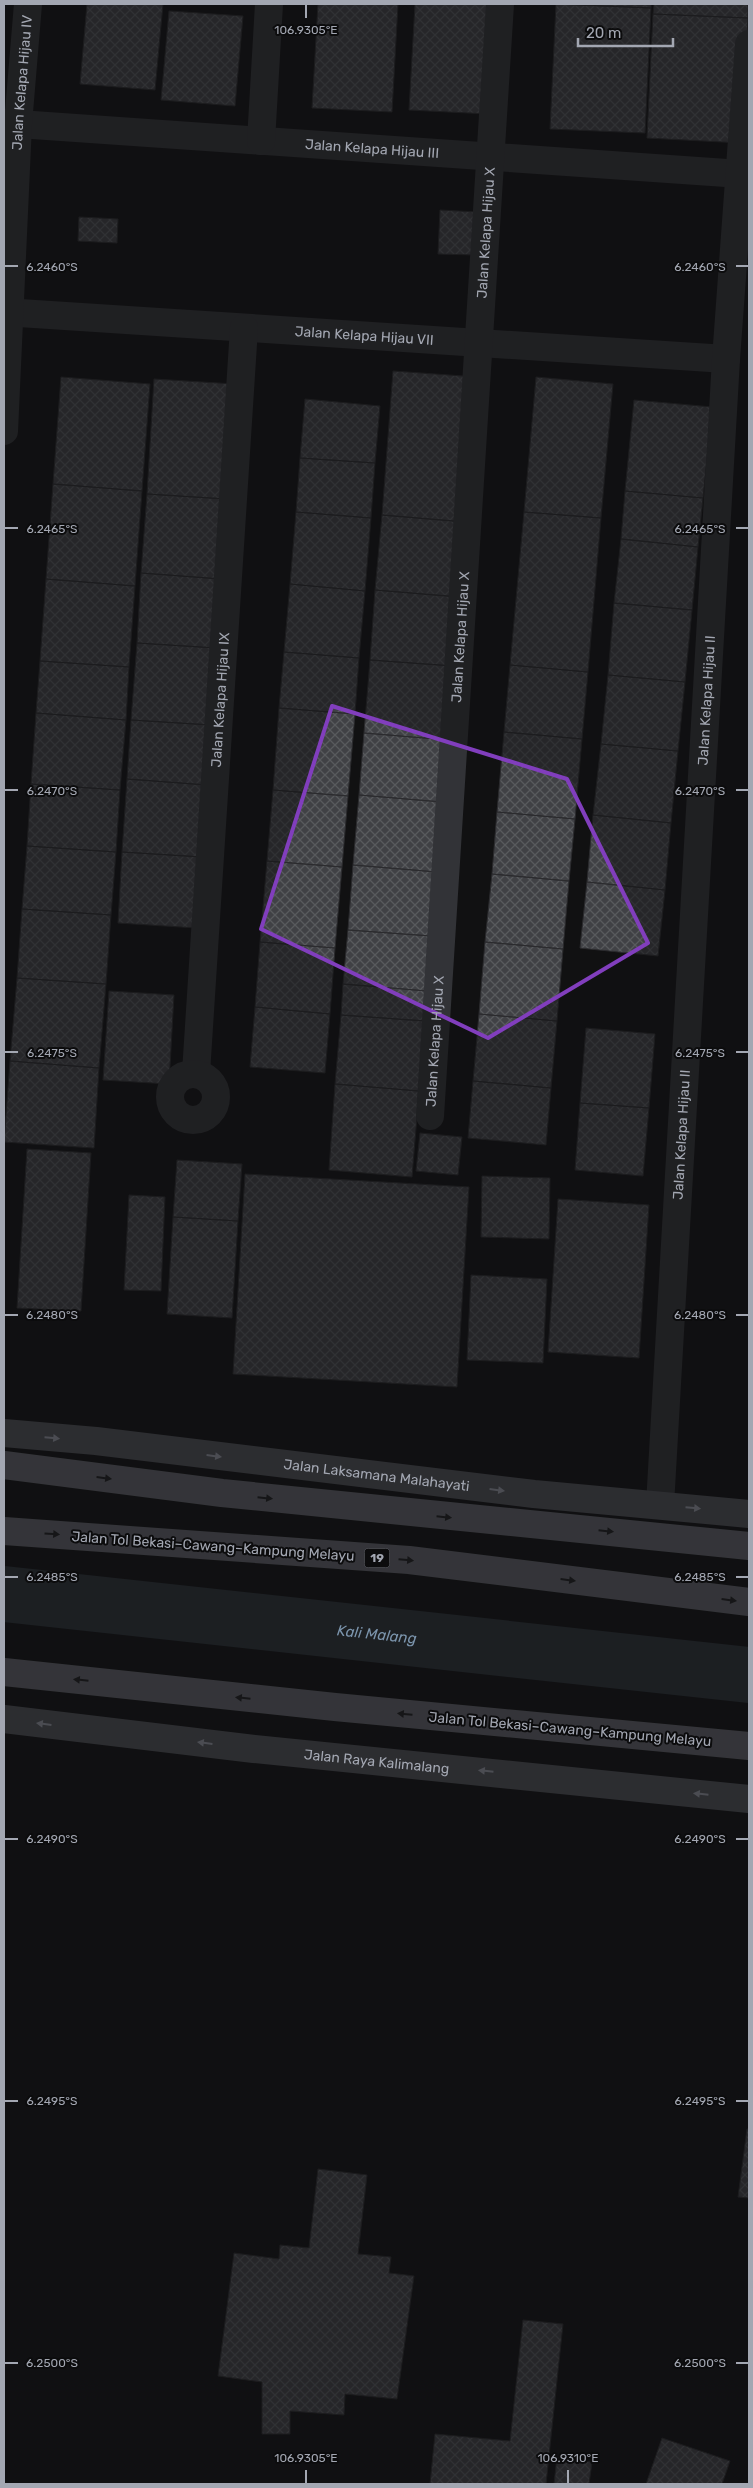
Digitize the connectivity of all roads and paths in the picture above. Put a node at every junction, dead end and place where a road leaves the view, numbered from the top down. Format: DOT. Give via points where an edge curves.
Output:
graph roads {
  1 [pos="28,4"];
  2 [pos="270,4"];
  3 [pos="500,4"];
  4 [pos="749,44"];
  5 [pos="11,123"];
  6 [pos="262,141"];
  7 [pos="491,156"];
  8 [pos="741,174"];
  9 [pos="6,312"];
  10 [pos="244,328"];
  11 [pos="479,343"];
  12 [pos="726,359"];
  13 [pos="4,431"];
  14 [pos="196,1074"];
  15 [pos="430,1116"];
  16 [pos="4,1433"];
  17 [pos="4,1465"];
  18 [pos="660,1505"];
  19 [pos="749,1514"];
  20 [pos="4,1531"];
  21 [pos="740,1545"];
  22 [pos="749,1602"];
  23 [pos="4,1672"];
  24 [pos="4,1719"];
  25 [pos="749,1746"];
  26 [pos="749,1799"];
  1 -- 5 [label="street, Jalan Kelapa Hijau IV"];
  2 -- 6 [label="street"];
  3 -- 7 [label="street, Jalan Kelapa Hijau X"];
  4 -- 8 [label="street, Jalan Kelapa Hijau II"];
  5 -- 6 [label="street, Jalan Kelapa Hijau III"];
  5 -- 9 [label="street, Jalan Kelapa Hijau IV"];
  6 -- 7 [label="street, Jalan Kelapa Hijau III"];
  7 -- 8 [label="street, Jalan Kelapa Hijau III"];
  7 -- 11 [label="street, Jalan Kelapa Hijau X"];
  8 -- 12 [label="street, Jalan Kelapa Hijau II"];
  9 -- 10 [label="street, Jalan Kelapa Hijau VII"];
  9 -- 13 [label="street, Jalan Kelapa Hijau IV"];
  10 -- 11 [label="street, Jalan Kelapa Hijau VII"];
  10 -- 14 [label="street, Jalan Kelapa Hijau IX"];
  11 -- 12 [label="street, Jalan Kelapa Hijau VII"];
  11 -- 15 [label="street, Jalan Kelapa Hijau X"];
  12 -- 18 [label="street, Jalan Kelapa Hijau II"];
  16 -- 18 [label="main road, Jalan Laksamana Malahayati, one-way" via="96,1441 534,1494"];
  17 -- 21 [label="highway, one-way" via="232,1494"];
  18 -- 19 [label="main road, Jalan Laksamana Malahayati, one-way"];
  20 -- 22 [label="highway, Jalan Tol Bekasi–Cawang–Kampung Melayu / 19, one-way" via="409,1560"];
  25 -- 23 [label="highway, Jalan Tol Bekasi–Cawang–Kampung Melayu, one-way"];
  26 -- 24 [label="main road, Jalan Raya Kalimalang, one-way"];
}
